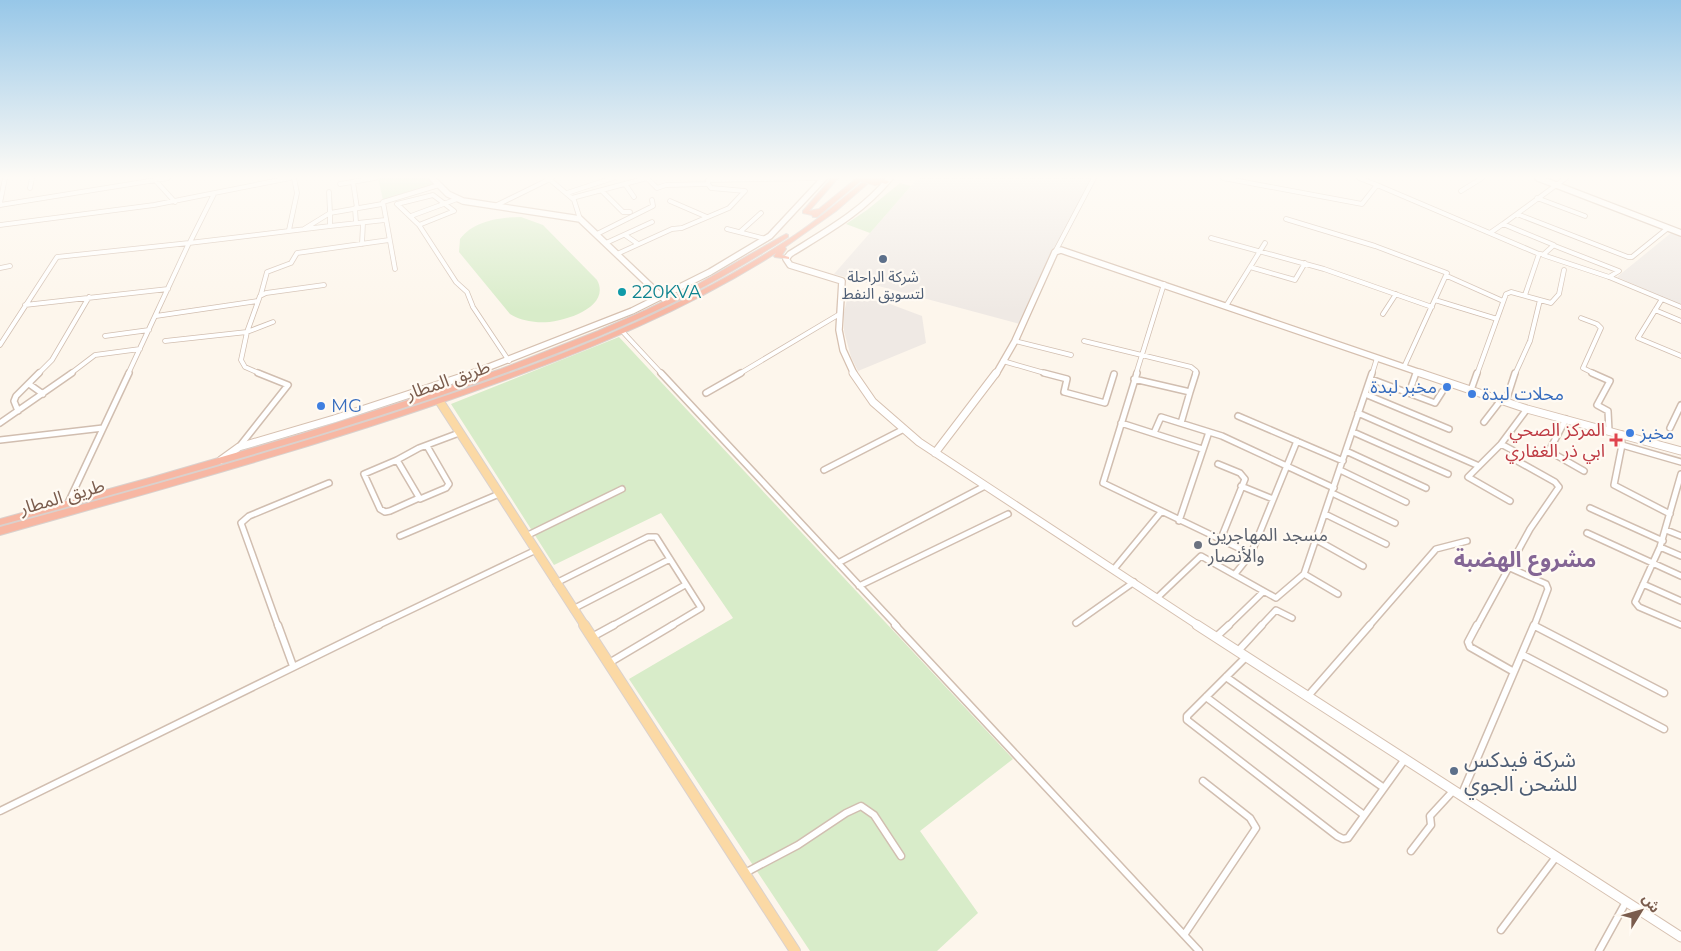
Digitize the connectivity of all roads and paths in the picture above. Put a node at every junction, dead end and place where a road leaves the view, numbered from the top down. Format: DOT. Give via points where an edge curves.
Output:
graph roads {
  1 [pos="20,222"];
  2 [pos="200,222"];
  3 [pos="291,222"];
  4 [pos="314,222"];
  5 [pos="330,222"];
  6 [pos="368,222"];
  7 [pos="385,222"];
  8 [pos="417,222"];
  9 [pos="426,222"];
  10 [pos="584,222"];
  11 [pos="620,222"];
  12 [pos="652,222"];
  13 [pos="695,222"];
  14 [pos="751,222"];
  15 [pos="784,222"];
  16 [pos="805,222"];
  17 [pos="816,222"];
  18 [pos="839,222"];
  19 [pos="1071,222"];
  20 [pos="1297,222"];
  21 [pos="1465,222"];
  22 [pos="1539,222"];
  23 [pos="1653,222"];
  24 [pos="356,223"];
  25 [pos="363,223"];
  26 [pos="1503,224"];
  27 [pos="0,225"];
  28 [pos="419,225"];
  29 [pos="330,226"];
  30 [pos="1668,228"];
  31 [pos="304,229"];
  32 [pos="727,229"];
  33 [pos="289,230"];
  34 [pos="741,231"];
  35 [pos="1490,233"];
  36 [pos="1681,233"];
  37 [pos="597,234"];
  38 [pos="799,234"];
  39 [pos="625,235"];
  40 [pos="1211,238"];
  41 [pos="766,239"];
  42 [pos="389,240"];
  43 [pos="189,242"];
  44 [pos="606,243"];
  45 [pos="1265,243"];
  46 [pos="362,244"];
  47 [pos="638,244"];
  48 [pos="1555,246"];
  49 [pos="1261,251"];
  50 [pos="1055,252"];
  51 [pos="617,254"];
  52 [pos="1541,254"];
  53 [pos="787,260"];
  54 [pos="1305,263"];
  55 [pos="10,266"];
  56 [pos="751,266"];
  57 [pos="1250,267"];
  58 [pos="0,268"];
  59 [pos="395,269"];
  60 [pos="1564,270"];
  61 [pos="1447,276"];
  62 [pos="1609,277"];
  63 [pos="1164,284"];
  64 [pos="324,285"];
  65 [pos="168,289"];
  66 [pos="262,294"];
  67 [pos="1396,294"];
  68 [pos="1525,296"];
  69 [pos="90,297"];
  70 [pos="1662,299"];
  71 [pos="664,300"];
  72 [pos="1435,300"];
  73 [pos="1540,300"];
  74 [pos="258,301"];
  75 [pos="1504,301"];
  76 [pos="26,305"];
  77 [pos="1226,306"];
  78 [pos="1432,307"];
  79 [pos="1681,307"];
  80 [pos="1655,310"];
  81 [pos="1383,314"];
  82 [pos="838,315"];
  83 [pos="156,316"];
  84 [pos="1581,318"];
  85 [pos="1497,319"];
  86 [pos="1681,321"];
  87 [pos="273,322"];
  88 [pos="149,330"];
  89 [pos="622,331"];
  90 [pos="247,332"];
  91 [pos="106,336"];
  92 [pos="165,341"];
  93 [pos="1016,341"];
  94 [pos="1084,341"];
  95 [pos="0,345"];
  96 [pos="140,349"];
  97 [pos="1071,354"];
  98 [pos="1141,354"];
  99 [pos="1681,356"];
  100 [pos="1378,358"];
  101 [pos="509,361"];
  102 [pos="1003,361"];
  103 [pos="1404,367"];
  104 [pos="1418,371"];
  105 [pos="1114,374"];
  106 [pos="1371,378"];
  107 [pos="1134,379"];
  108 [pos="29,384"];
  109 [pos="1471,390"];
  110 [pos="1190,392"];
  111 [pos="1442,392"];
  112 [pos="706,393"];
  113 [pos="1409,393"];
  114 [pos="43,394"];
  115 [pos="1365,394"];
  116 [pos="1504,401"];
  117 [pos="440,402"];
  118 [pos="1680,407"];
  119 [pos="1527,409"];
  120 [pos="18,411"];
  121 [pos="1358,413"];
  122 [pos="1238,416"];
  123 [pos="1566,420"];
  124 [pos="1484,422"];
  125 [pos="0,423"];
  126 [pos="1121,423"];
  127 [pos="1181,423"];
  128 [pos="103,428"];
  129 [pos="1670,428"];
  130 [pos="1449,429"];
  131 [pos="902,430"];
  132 [pos="1610,431"];
  133 [pos="1209,432"];
  134 [pos="1353,432"];
  135 [pos="459,433"];
  136 [pos="1154,433"];
  137 [pos="1621,434"];
  138 [pos="0,440"];
  139 [pos="1297,441"];
  140 [pos="1502,444"];
  141 [pos="1622,445"];
  142 [pos="239,446"];
  143 [pos="427,446"];
  144 [pos="1202,449"];
  145 [pos="1346,451"];
  146 [pos="1681,451"];
  147 [pos="935,453"];
  148 [pos="222,460"];
  149 [pos="396,460"];
  150 [pos="1344,461"];
  151 [pos="1681,462"];
  152 [pos="1218,464"];
  153 [pos="1287,465"];
  154 [pos="1479,466"];
  155 [pos="824,470"];
  156 [pos="1340,470"];
  157 [pos="1584,471"];
  158 [pos="1448,474"];
  159 [pos="1681,474"];
  160 [pos="329,483"];
  161 [pos="1680,484"];
  162 [pos="985,486"];
  163 [pos="1241,486"];
  164 [pos="1426,488"];
  165 [pos="622,490"];
  166 [pos="1333,490"];
  167 [pos="499,494"];
  168 [pos="419,498"];
  169 [pos="1273,499"];
  170 [pos="1510,501"];
  171 [pos="1406,502"];
  172 [pos="68,503"];
  173 [pos="1590,508"];
  174 [pos="1161,512"];
  175 [pos="1008,514"];
  176 [pos="1325,514"];
  177 [pos="1670,514"];
  178 [pos="1179,521"];
  179 [pos="0,522"];
  180 [pos="1395,523"];
  181 [pos="1666,530"];
  182 [pos="0,531"];
  183 [pos="1587,533"];
  184 [pos="400,536"];
  185 [pos="526,536"];
  186 [pos="1681,536"];
  187 [pos="1315,538"];
  188 [pos="1220,541"];
  189 [pos="1467,541"];
  190 [pos="1662,541"];
  191 [pos="1386,544"];
  192 [pos="1660,547"];
  193 [pos="536,550"];
  194 [pos="1251,554"];
  195 [pos="1681,556"];
  196 [pos="670,559"];
  197 [pos="838,563"];
  198 [pos="1653,564"];
  199 [pos="1363,566"];
  200 [pos="1508,567"];
  201 [pos="1114,569"];
  202 [pos="1235,574"];
  203 [pos="1304,574"];
  204 [pos="1681,576"];
  205 [pos="1134,582"];
  206 [pos="556,583"];
  207 [pos="1643,584"];
  208 [pos="685,585"];
  209 [pos="859,586"];
  210 [pos="1264,592"];
  211 [pos="1338,594"];
  212 [pos="1158,598"];
  213 [pos="1681,601"];
  214 [pos="573,609"];
  215 [pos="1292,618"];
  216 [pos="1076,623"];
  217 [pos="1681,625"];
  218 [pos="1535,626"];
  219 [pos="1216,637"];
  220 [pos="592,638"];
  221 [pos="1238,651"];
  222 [pos="1523,655"];
  223 [pos="1246,657"];
  224 [pos="609,663"];
  225 [pos="293,666"];
  226 [pos="1514,672"];
  227 [pos="1226,676"];
  228 [pos="1664,693"];
  229 [pos="1308,696"];
  230 [pos="1206,697"];
  231 [pos="1664,729"];
  232 [pos="1405,759"];
  233 [pos="1203,781"];
  234 [pos="1384,788"];
  235 [pos="1453,791"];
  236 [pos="1461,796"];
  237 [pos="0,811"];
  238 [pos="1364,815"];
  239 [pos="1412,851"];
  240 [pos="901,856"];
  241 [pos="1556,857"];
  242 [pos="744,873"];
  243 [pos="1626,902"];
  244 [pos="1501,930"];
  245 [pos="1184,935"];
  246 [pos="1681,937"];
  247 [pos="795,951"];
  248 [pos="1198,951"];
  249 [pos="1600,951"];
  1 -- 27 [label="street"];
  2 -- 43 [label="street"];
  3 -- 33 [label="street"];
  4 -- 31 [label="street"];
  5 -- 29 [label="street"];
  6 -- 25 [label="street"];
  7 -- 42 [label="street"];
  8 -- 28 [label="street"];
  9 -- 28 [label="street"];
  10 -- 37 [label="street"];
  11 -- 37 [label="street"];
  12 -- 39 [label="street"];
  13 -- 47 [label="street"];
  14 -- 34 [label="street"];
  15 -- 41 [label="street"];
  16 -- 71 [label="highway, طريق المطار" via="765,250"];
  17 -- 38 [label="highway, طريق المطار"];
  18 -- 53 [label="street"];
  19 -- 50 [label="street"];
  20 -- 61 [label="street" via="1375,246 1445,272"];
  21 -- 35 [label="street"];
  22 -- 30 [label="street" via="1628,257"];
  23 -- 30 [label="street"];
  24 -- 25 [label="street"];
  24 -- 29 [label="street"];
  25 -- 46 [label="street"];
  26 -- 35 [label="street"];
  26 -- 48 [label="street"];
  28 -- 101 [label="street" via="456,282 467,292 471,304"];
  29 -- 31 [label="street"];
  30 -- 36 [label="street"];
  31 -- 33 [label="street"];
  32 -- 34 [label="street"];
  33 -- 43 [label="street"];
  34 -- 41 [label="street"];
  35 -- 52 [label="street"];
  37 -- 44 [label="street"];
  38 -- 53 [label="highway" via="799,238 776,254"];
  38 -- 56 [label="highway, طريق المطار"];
  39 -- 44 [label="street"];
  39 -- 47 [label="street"];
  40 -- 49 [label="street"];
  41 -- 71 [label="street"];
  42 -- 46 [label="street"];
  42 -- 59 [label="street"];
  43 -- 65 [label="street"];
  43 -- 76 [label="street" via="58,257"];
  44 -- 51 [label="street"];
  45 -- 49 [label="street"];
  46 -- 66 [label="street" via="297,252 291,263 267,272"];
  47 -- 51 [label="street"];
  48 -- 52 [label="street"];
  48 -- 62 [label="street" via="1620,271"];
  49 -- 54 [label="street"];
  49 -- 57 [label="street"];
  50 -- 63 [label="street" via="1063,250"];
  50 -- 93 [label="street"];
  51 -- 71 [label="street"];
  52 -- 62 [label="street"];
  52 -- 68 [label="street"];
  53 -- 56 [label="highway"];
  53 -- 82 [label="street" via="842,281"];
  54 -- 57 [label="street" via="1295,280"];
  54 -- 67 [label="street"];
  55 -- 58 [label="street"];
  56 -- 89 [label="highway, طريق المطار"];
  57 -- 77 [label="street"];
  60 -- 73 [label="street" via="1556,298 1549,303"];
  61 -- 72 [label="street"];
  61 -- 75 [label="street"];
  62 -- 70 [label="street"];
  63 -- 77 [label="street"];
  63 -- 98 [label="street"];
  64 -- 66 [label="street"];
  65 -- 69 [label="street"];
  65 -- 83 [label="street"];
  66 -- 74 [label="street"];
  67 -- 78 [label="street"];
  67 -- 81 [label="street"];
  68 -- 73 [label="street"];
  68 -- 75 [label="street" via="1508,293"];
  69 -- 76 [label="street"];
  69 -- 108 [label="street" via="52,360"];
  70 -- 79 [label="street"];
  70 -- 80 [label="street"];
  71 -- 101 [label="street"];
  71 -- 148 [label="highway, طريق المطار" via="566,347 469,384"];
  72 -- 78 [label="street"];
  72 -- 85 [label="street"];
  73 -- 116 [label="street" via="1530,341"];
  74 -- 83 [label="street"];
  74 -- 90 [label="street"];
  75 -- 85 [label="street"];
  76 -- 95 [label="street"];
  77 -- 100 [label="street"];
  78 -- 103 [label="street"];
  80 -- 86 [label="street"];
  80 -- 99 [label="street" via="1638,339"];
  82 -- 112 [label="street"];
  82 -- 131 [label="street" via="841,340 850,365 881,411"];
  83 -- 88 [label="street"];
  84 -- 132 [label="street" via="1601,327 1582,368 1610,380 1597,405 1608,412"];
  85 -- 109 [label="street"];
  87 -- 90 [label="street"];
  88 -- 91 [label="street"];
  88 -- 96 [label="street"];
  89 -- 117 [label="highway, طريق المطار"];
  89 -- 197 [label="street"];
  90 -- 92 [label="street"];
  90 -- 142 [label="street" via="241,352 242,364 270,379 288,384"];
  93 -- 97 [label="street"];
  93 -- 102 [label="street"];
  94 -- 98 [label="street"];
  96 -- 114 [label="street" via="95,354"];
  96 -- 128 [label="street"];
  98 -- 107 [label="street"];
  98 -- 110 [label="street" via="1195,369"];
  100 -- 103 [label="street"];
  100 -- 106 [label="street"];
  101 -- 142 [label="street" via="374,407"];
  102 -- 105 [label="street" via="1067,379 1064,392 1105,403"];
  102 -- 147 [label="street"];
  103 -- 104 [label="street"];
  104 -- 109 [label="street"];
  104 -- 113 [label="street"];
  106 -- 113 [label="street"];
  106 -- 115 [label="street"];
  107 -- 110 [label="street"];
  107 -- 126 [label="street"];
  108 -- 114 [label="street"];
  108 -- 120 [label="street" via="16,396 14,402"];
  109 -- 116 [label="street"];
  110 -- 127 [label="street"];
  111 -- 113 [label="street" via="1435,403"];
  114 -- 120 [label="street"];
  115 -- 121 [label="street"];
  115 -- 130 [label="street"];
  116 -- 119 [label="street"];
  116 -- 124 [label="street"];
  117 -- 135 [label="main road"];
  117 -- 182 [label="highway, طريق المطار"];
  118 -- 129 [label="street"];
  119 -- 123 [label="street"];
  119 -- 140 [label="street"];
  120 -- 125 [label="street"];
  121 -- 134 [label="street"];
  121 -- 154 [label="street"];
  122 -- 139 [label="street"];
  123 -- 132 [label="street"];
  123 -- 157 [label="street" via="1549,451"];
  126 -- 136 [label="street"];
  126 -- 174 [label="street" via="1103,483"];
  127 -- 133 [label="street"];
  127 -- 136 [label="street" via="1160,418"];
  128 -- 138 [label="street"];
  128 -- 172 [label="street"];
  131 -- 147 [label="street"];
  131 -- 155 [label="street"];
  132 -- 137 [label="street"];
  133 -- 144 [label="street"];
  133 -- 153 [label="street"];
  134 -- 145 [label="street"];
  134 -- 158 [label="street"];
  135 -- 143 [label="street"];
  135 -- 167 [label="main road"];
  136 -- 144 [label="street"];
  137 -- 141 [label="street"];
  137 -- 146 [label="street"];
  139 -- 150 [label="street"];
  139 -- 153 [label="street"];
  140 -- 154 [label="street"];
  140 -- 200 [label="street" via="1514,452 1512,458 1559,487"];
  141 -- 151 [label="street"];
  141 -- 177 [label="street" via="1614,485"];
  142 -- 148 [label="street"];
  143 -- 149 [label="street"];
  143 -- 168 [label="street" via="449,484"];
  144 -- 178 [label="street"];
  145 -- 150 [label="street"];
  145 -- 164 [label="street"];
  147 -- 162 [label="street"];
  148 -- 172 [label="highway, طريق المطار"];
  149 -- 168 [label="street"];
  149 -- 168 [label="street" via="364,474 380,509 390,511"];
  150 -- 156 [label="street"];
  152 -- 163 [label="street" via="1243,475 1245,479"];
  153 -- 166 [label="street"];
  153 -- 169 [label="street"];
  154 -- 170 [label="street" via="1469,478"];
  156 -- 166 [label="street"];
  156 -- 171 [label="street"];
  159 -- 161 [label="street"];
  160 -- 225 [label="street" via="249,516 241,523"];
  161 -- 177 [label="street"];
  162 -- 197 [label="street"];
  162 -- 201 [label="street"];
  163 -- 169 [label="street"];
  163 -- 188 [label="street"];
  165 -- 185 [label="street"];
  166 -- 176 [label="street"];
  166 -- 180 [label="street"];
  167 -- 184 [label="street"];
  167 -- 185 [label="main road"];
  169 -- 194 [label="street"];
  172 -- 179 [label="highway, طريق المطار"];
  173 -- 190 [label="street"];
  174 -- 178 [label="street"];
  174 -- 201 [label="street"];
  175 -- 209 [label="street"];
  176 -- 187 [label="street"];
  176 -- 191 [label="street"];
  177 -- 181 [label="street"];
  178 -- 188 [label="street"];
  181 -- 186 [label="street"];
  181 -- 190 [label="street"];
  183 -- 198 [label="street"];
  185 -- 193 [label="main road"];
  187 -- 199 [label="street"];
  187 -- 203 [label="street"];
  188 -- 194 [label="street"];
  189 -- 229 [label="street" via="1457,547 1440,546 1436,549"];
  190 -- 192 [label="street"];
  192 -- 195 [label="street"];
  192 -- 198 [label="street"];
  193 -- 206 [label="main road"];
  193 -- 225 [label="street"];
  194 -- 202 [label="street"];
  196 -- 206 [label="street" via="656,536 652,536"];
  196 -- 208 [label="street"];
  196 -- 214 [label="street"];
  197 -- 209 [label="street"];
  198 -- 204 [label="street"];
  198 -- 207 [label="street"];
  200 -- 218 [label="street" via="1548,586"];
  200 -- 226 [label="street" via="1468,645"];
  201 -- 205 [label="street"];
  202 -- 210 [label="street"];
  202 -- 212 [label="street" via="1202,556"];
  203 -- 210 [label="street" via="1278,598"];
  203 -- 211 [label="street"];
  205 -- 212 [label="street"];
  205 -- 216 [label="street"];
  206 -- 214 [label="main road"];
  207 -- 213 [label="street"];
  207 -- 217 [label="street" via="1636,604"];
  208 -- 220 [label="street"];
  208 -- 224 [label="street" via="700,608"];
  209 -- 245 [label="street"];
  210 -- 219 [label="street"];
  212 -- 219 [label="street"];
  214 -- 220 [label="main road"];
  215 -- 221 [label="street" via="1276,610"];
  218 -- 222 [label="street"];
  218 -- 228 [label="street"];
  219 -- 221 [label="street"];
  220 -- 224 [label="main road"];
  221 -- 223 [label="street"];
  222 -- 226 [label="street"];
  222 -- 231 [label="street"];
  223 -- 227 [label="street"];
  223 -- 229 [label="street"];
  224 -- 242 [label="main road"];
  225 -- 237 [label="street"];
  226 -- 236 [label="street"];
  227 -- 230 [label="street"];
  227 -- 234 [label="street"];
  229 -- 232 [label="street"];
  230 -- 238 [label="street"];
  230 -- 238 [label="street" via="1187,716 1189,724 1337,836 1348,838"];
  232 -- 234 [label="street"];
  232 -- 235 [label="street"];
  233 -- 245 [label="street" via="1250,818 1256,828"];
  234 -- 238 [label="street"];
  235 -- 236 [label="street"];
  235 -- 239 [label="street" via="1430,816 1431,825"];
  236 -- 241 [label="street"];
  240 -- 242 [label="street" via="872,814 860,806"];
  241 -- 243 [label="street"];
  241 -- 244 [label="street"];
  242 -- 247 [label="main road"];
  243 -- 246 [label="street"];
  243 -- 249 [label="street"];
  245 -- 248 [label="street"];
}
